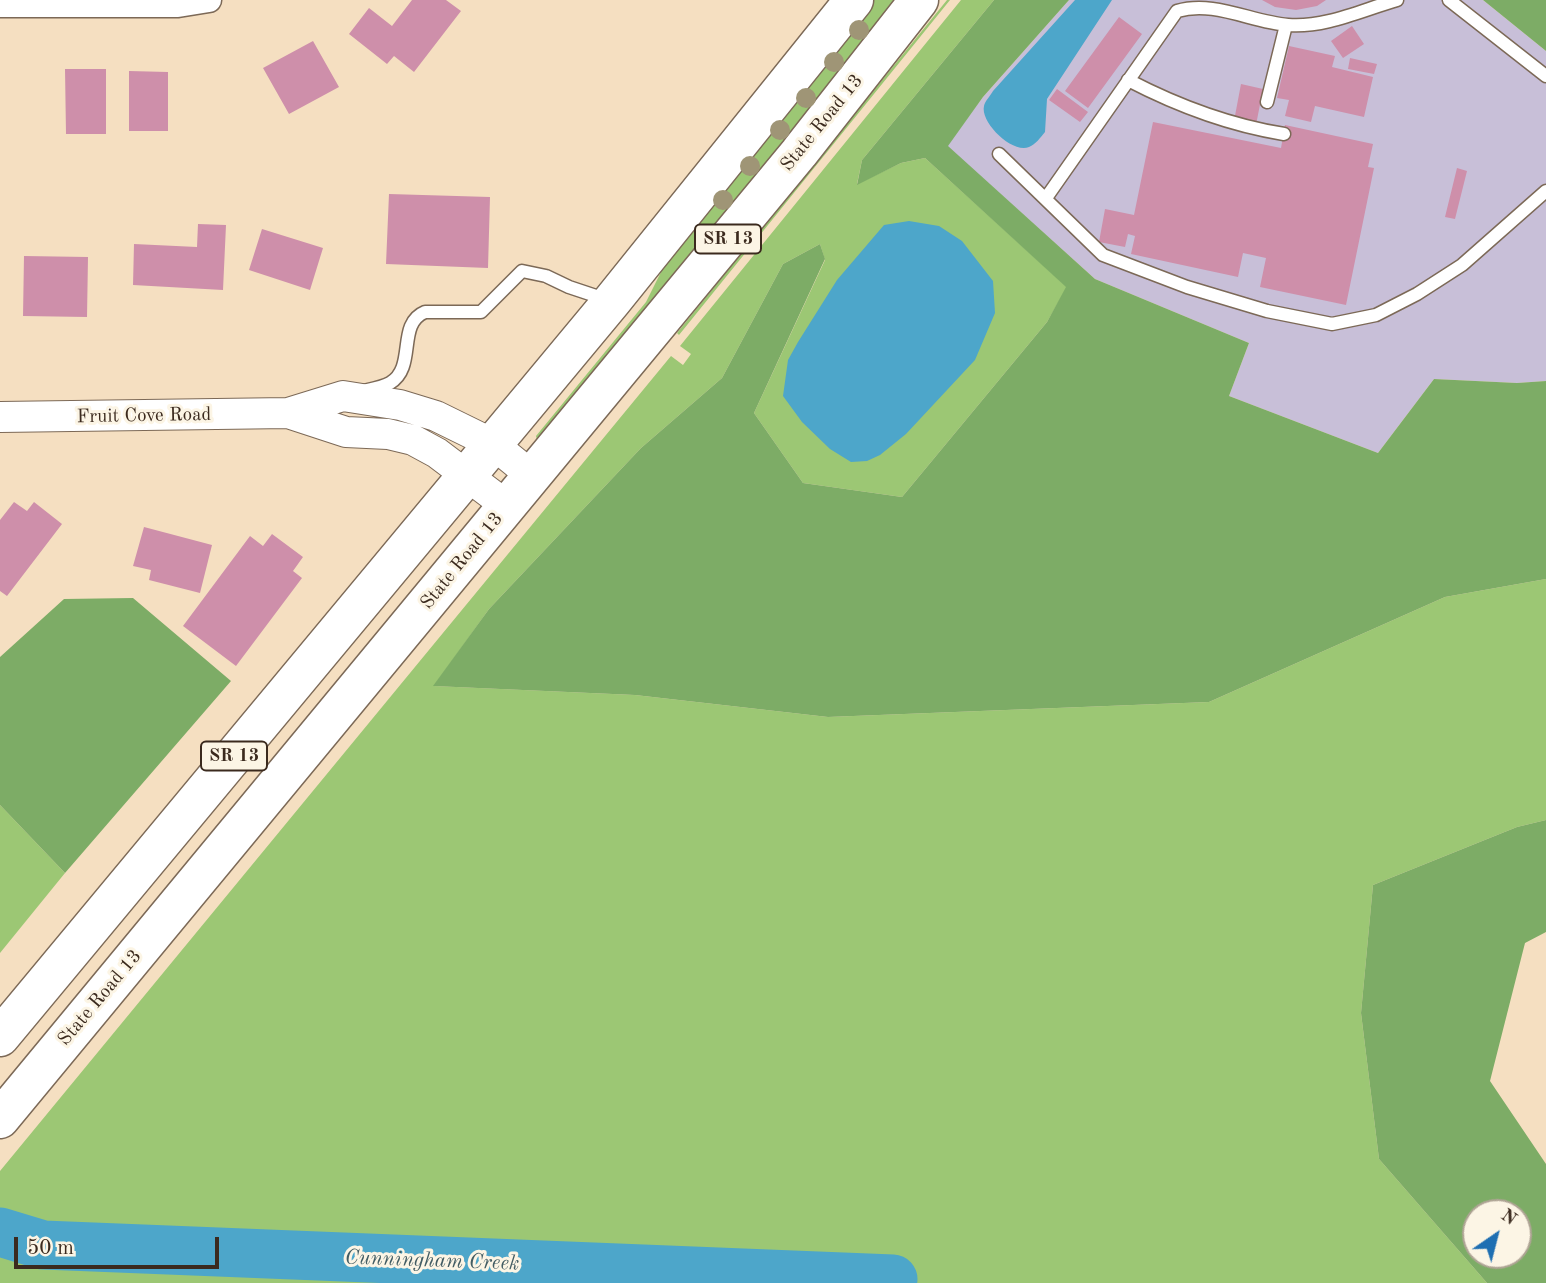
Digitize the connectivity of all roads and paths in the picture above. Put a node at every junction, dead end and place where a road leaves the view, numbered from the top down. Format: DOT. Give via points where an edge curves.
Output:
graph roads {
  1 [pos="209,0"];
  2 [pos="854,0"];
  3 [pos="919,0"];
  4 [pos="1397,0"];
  5 [pos="1449,0"];
  6 [pos="0,5"];
  7 [pos="1286,25"];
  8 [pos="1546,76"];
  9 [pos="1128,80"];
  10 [pos="1267,102"];
  11 [pos="1284,134"];
  12 [pos="999,154"];
  13 [pos="1546,191"];
  14 [pos="1046,198"];
  15 [pos="612,301"];
  16 [pos="343,396"];
  17 [pos="288,413"];
  18 [pos="0,417"];
  19 [pos="493,444"];
  20 [pos="468,474"];
  21 [pos="532,476"];
  22 [pos="507,506"];
  23 [pos="0,1037"];
  24 [pos="0,1119"];
  1 -- 6 [label="street" via="178,5"];
  2 -- 15 [label="main road, SR 13"];
  3 -- 21 [label="main road, State Road 13 / SR 13"];
  4 -- 7 [label="lane" via="1313,25"];
  5 -- 8 [label="lane"];
  7 -- 9 [label="lane" via="1206,8 1177,11"];
  7 -- 10 [label="lane"];
  9 -- 11 [label="lane" via="1213,118"];
  9 -- 14 [label="lane"];
  12 -- 14 [label="lane"];
  13 -- 14 [label="lane" via="1462,265 1417,294 1376,315 1332,324 1187,287 1103,255"];
  15 -- 16 [label="lane" via="522,271 481,312 417,315 410,328 405,364 392,382"];
  15 -- 19 [label="main road, SR 13"];
  16 -- 17 [label="street, Fruit Cove Road"];
  16 -- 19 [label="street, Fruit Cove Road" via="436,416"];
  17 -- 18 [label="street, Fruit Cove Road"];
  17 -- 20 [label="street, Fruit Cove Road" via="345,432 413,440"];
  19 -- 20 [label="main road, SR 13"];
  19 -- 21 [label="street, Fruit Cove Road"];
  20 -- 22 [label="street, Fruit Cove Road"];
  20 -- 23 [label="main road, SR 13"];
  21 -- 22 [label="main road, State Road 13 / SR 13"];
  22 -- 24 [label="main road, State Road 13 / SR 13"];
}
